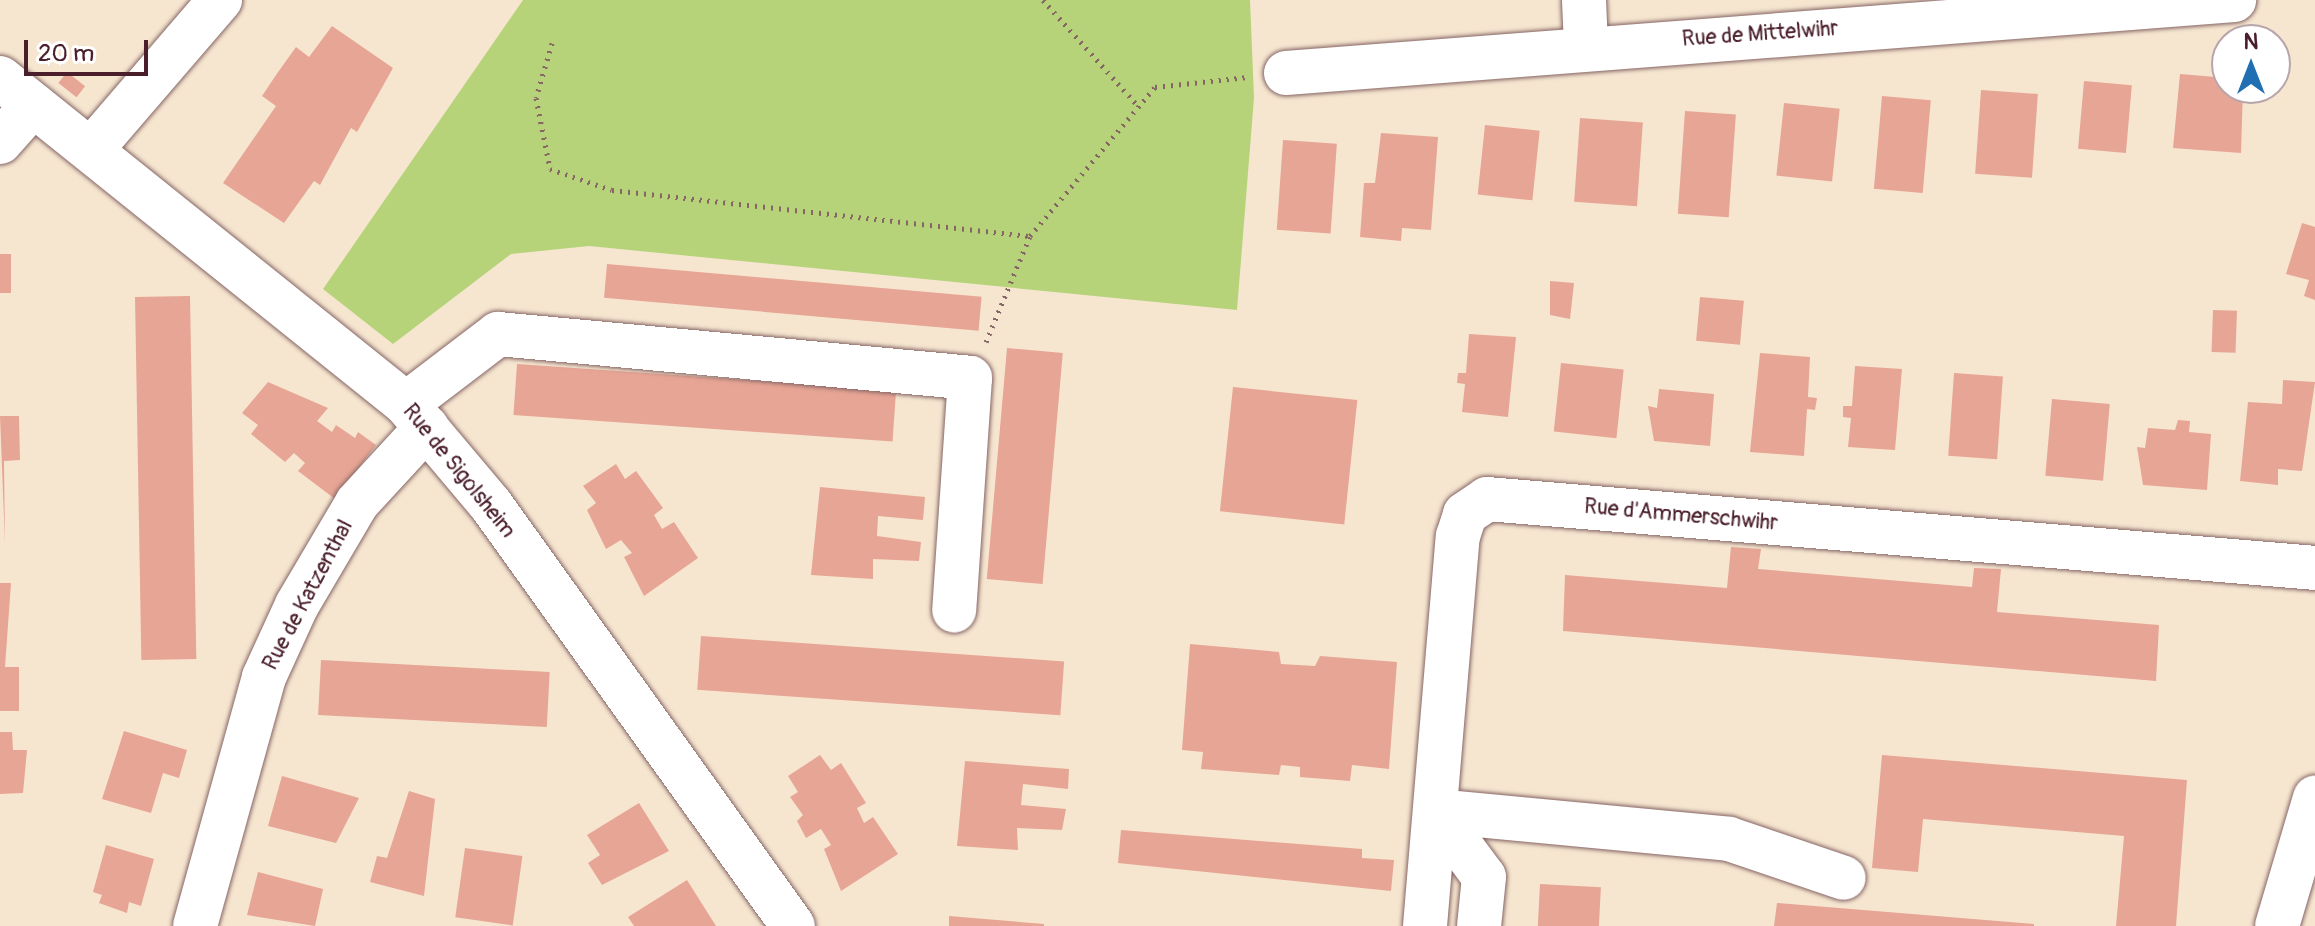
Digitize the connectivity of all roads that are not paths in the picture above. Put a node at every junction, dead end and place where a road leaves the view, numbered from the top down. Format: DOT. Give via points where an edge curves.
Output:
graph roads {
  1 [pos="220,0"];
  2 [pos="1584,0"];
  3 [pos="2219,1"];
  4 [pos="1586,46"];
  5 [pos="1286,73"];
  6 [pos="16,91"];
  7 [pos="0,142"];
  8 [pos="91,150"];
  9 [pos="417,416"];
  10 [pos="2315,568"];
  11 [pos="954,610"];
  12 [pos="2315,798"];
  13 [pos="1435,811"];
  14 [pos="1844,878"];
  15 [pos="195,926"];
  16 [pos="793,926"];
  17 [pos="1425,926"];
  18 [pos="1479,926"];
  19 [pos="2277,926"];
  1 -- 8 [label="street"];
  2 -- 4 [label="street"];
  3 -- 4 [label="street, Rue de Mittelwihr"];
  4 -- 5 [label="street, Rue de Mittelwihr"];
  6 -- 7 [label="street"];
  6 -- 8 [label="street, Rue de Sigolsheim"];
  8 -- 9 [label="street, Rue de Sigolsheim"];
  9 -- 11 [label="street, Rue de Katzenthal" via="498,334 970,378"];
  9 -- 15 [label="street, Rue de Katzenthal" via="357,503 297,605 264,677"];
  9 -- 16 [label="street, Rue de Sigolsheim"];
  10 -- 13 [label="street, Rue d'Ammerschwihr" via="1487,499 1465,514 1458,536"];
  12 -- 19 [label="street"];
  13 -- 14 [label="street" via="1729,839"];
  13 -- 17 [label="street, Rue d'Ammerschwihr"];
  13 -- 18 [label="street" via="1484,877"];
}
